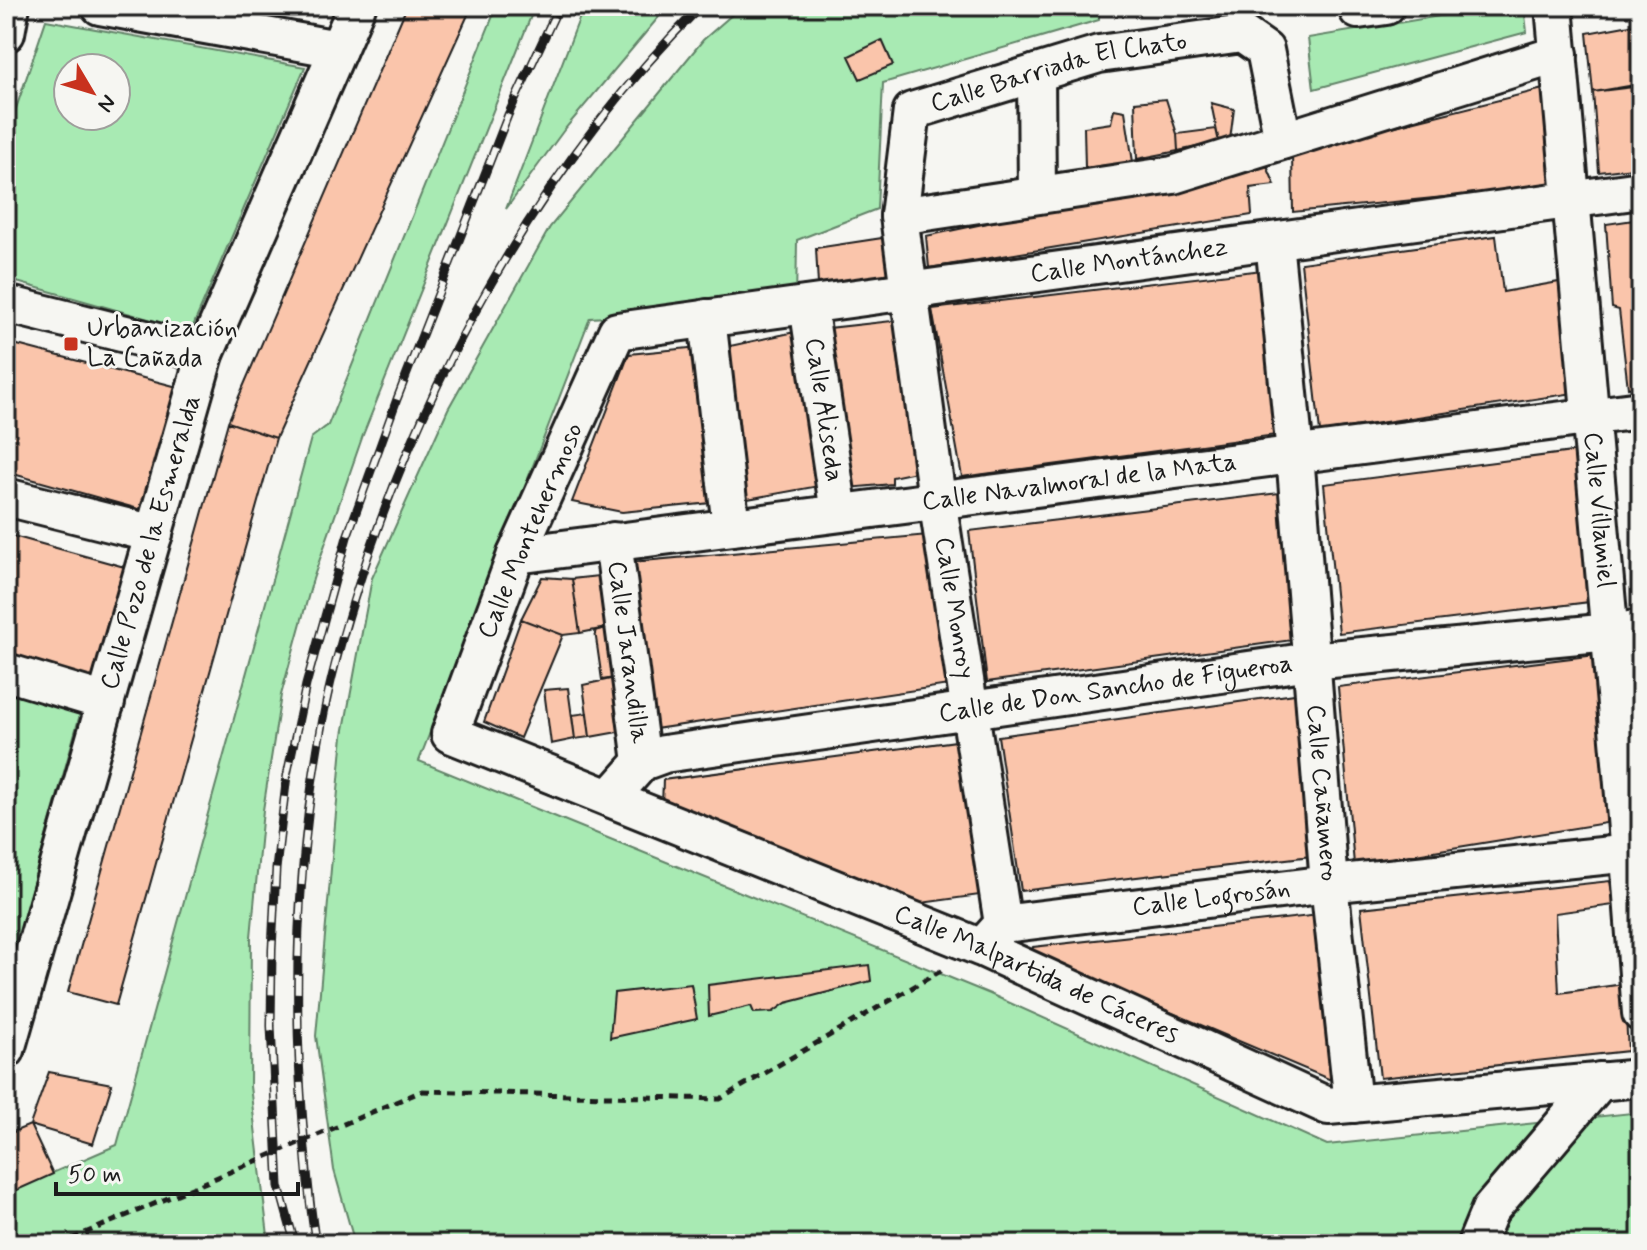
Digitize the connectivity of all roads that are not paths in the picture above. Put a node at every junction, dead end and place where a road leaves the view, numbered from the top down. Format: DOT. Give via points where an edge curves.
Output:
graph roads {
  1 [pos="11,6"];
  2 [pos="100,6"];
  3 [pos="357,6"];
  4 [pos="1554,6"];
  5 [pos="6,33"];
  6 [pos="338,49"];
  7 [pos="1559,54"];
  8 [pos="1036,73"];
  9 [pos="1283,140"];
  10 [pos="1641,190"];
  11 [pos="1037,195"];
  12 [pos="1572,200"];
  13 [pos="899,216"];
  14 [pos="1274,241"];
  15 [pos="909,291"];
  16 [pos="6,304"];
  17 [pos="808,305"];
  18 [pos="707,318"];
  19 [pos="617,331"];
  20 [pos="205,354"];
  21 [pos="1641,410"];
  22 [pos="1591,416"];
  23 [pos="1295,454"];
  24 [pos="6,497"];
  25 [pos="937,499"];
  26 [pos="839,513"];
  27 [pos="731,527"];
  28 [pos="154,534"];
  29 [pos="613,541"];
  30 [pos="516,555"];
  31 [pos="1626,630"];
  32 [pos="1311,661"];
  33 [pos="6,672"];
  34 [pos="106,702"];
  35 [pos="971,711"];
  36 [pos="450,734"];
  37 [pos="642,762"];
  38 [pos="610,798"];
  39 [pos="1635,853"];
  40 [pos="1329,884"];
  41 [pos="992,936"];
  42 [pos="1641,1013"];
  43 [pos="6,1050"];
  44 [pos="1641,1078"];
  45 [pos="1600,1081"];
  46 [pos="1353,1104"];
  47 [pos="1476,1244"];
  1 -- 5 [label="street"];
  2 -- 6 [label="street"];
  3 -- 6 [label="street, Calle Pozo de la Esmeralda"];
  4 -- 7 [label="street, Calle Villamiel"];
  6 -- 20 [label="street, Calle Pozo de la Esmeralda"];
  7 -- 9 [label="street"];
  7 -- 12 [label="street, Calle Villamiel"];
  8 -- 9 [label="street, Calle Barriada El Chato" via="1099,54 1242,34 1265,50"];
  8 -- 11 [label="street"];
  8 -- 13 [label="street, Calle Barriada El Chato" via="912,111"];
  9 -- 11 [label="street" via="1173,175"];
  10 -- 12 [label="street, Calle Montánchez"];
  11 -- 13 [label="street"];
  12 -- 14 [label="street, Calle Montánchez"];
  12 -- 22 [label="street, Calle Villamiel"];
  13 -- 15 [label="street, Calle Barriada El Chato"];
  14 -- 15 [label="street, Calle Montánchez"];
  14 -- 23 [label="street, Calle Cañamero"];
  15 -- 17 [label="street, Calle Montánchez"];
  15 -- 25 [label="street, Calle Monroy"];
  16 -- 20 [label="street"];
  17 -- 18 [label="street, Calle Montánchez"];
  17 -- 26 [label="street, Calle Aliseda"];
  18 -- 19 [label="street, Calle Montánchez"];
  18 -- 27 [label="street"];
  19 -- 30 [label="street, Calle Montehermoso"];
  20 -- 28 [label="street, Calle Pozo de la Esmeralda"];
  21 -- 22 [label="street, Calle Navalmoral de la Mata"];
  22 -- 23 [label="street, Calle Navalmoral de la Mata"];
  22 -- 31 [label="street, Calle Villamiel"];
  23 -- 25 [label="street, Calle Navalmoral de la Mata"];
  23 -- 32 [label="street, Calle Cañamero"];
  24 -- 28 [label="street"];
  25 -- 26 [label="street, Calle Navalmoral de la Mata"];
  25 -- 35 [label="street, Calle Monroy"];
  26 -- 27 [label="street, Calle Navalmoral de la Mata"];
  27 -- 29 [label="street, Calle Navalmoral de la Mata"];
  28 -- 34 [label="street, Calle Pozo de la Esmeralda"];
  29 -- 30 [label="street, Calle Navalmoral de la Mata"];
  29 -- 37 [label="street, Calle Jarandilla"];
  30 -- 36 [label="street, Calle Montehermoso"];
  31 -- 32 [label="street, Calle de Don Sancho de Figueroa"];
  31 -- 39 [label="street, Calle Villamiel"];
  32 -- 35 [label="street, Calle de Don Sancho de Figueroa"];
  32 -- 40 [label="street, Calle Cañamero"];
  33 -- 34 [label="street"];
  34 -- 43 [label="street, Calle Pozo de la Esmeralda"];
  35 -- 37 [label="street, Calle de Don Sancho de Figueroa" via="664,754"];
  35 -- 41 [label="street, Calle Monroy"];
  36 -- 38 [label="street, Calle Malpartida de Cáceres"];
  37 -- 38 [label="street"];
  38 -- 41 [label="street, Calle Malpartida de Cáceres"];
  39 -- 40 [label="street, Calle Logrosán"];
  39 -- 42 [label="street, Calle Villamiel"];
  40 -- 41 [label="street, Calle Logrosán"];
  40 -- 46 [label="street, Calle Cañamero"];
  41 -- 46 [label="street, Calle Malpartida de Cáceres" via="1328,1106"];
  44 -- 45 [label="street, Calle Malpartida de Cáceres"];
  45 -- 46 [label="street, Calle Malpartida de Cáceres"];
  45 -- 47 [label="street" via="1490,1210"];
}
